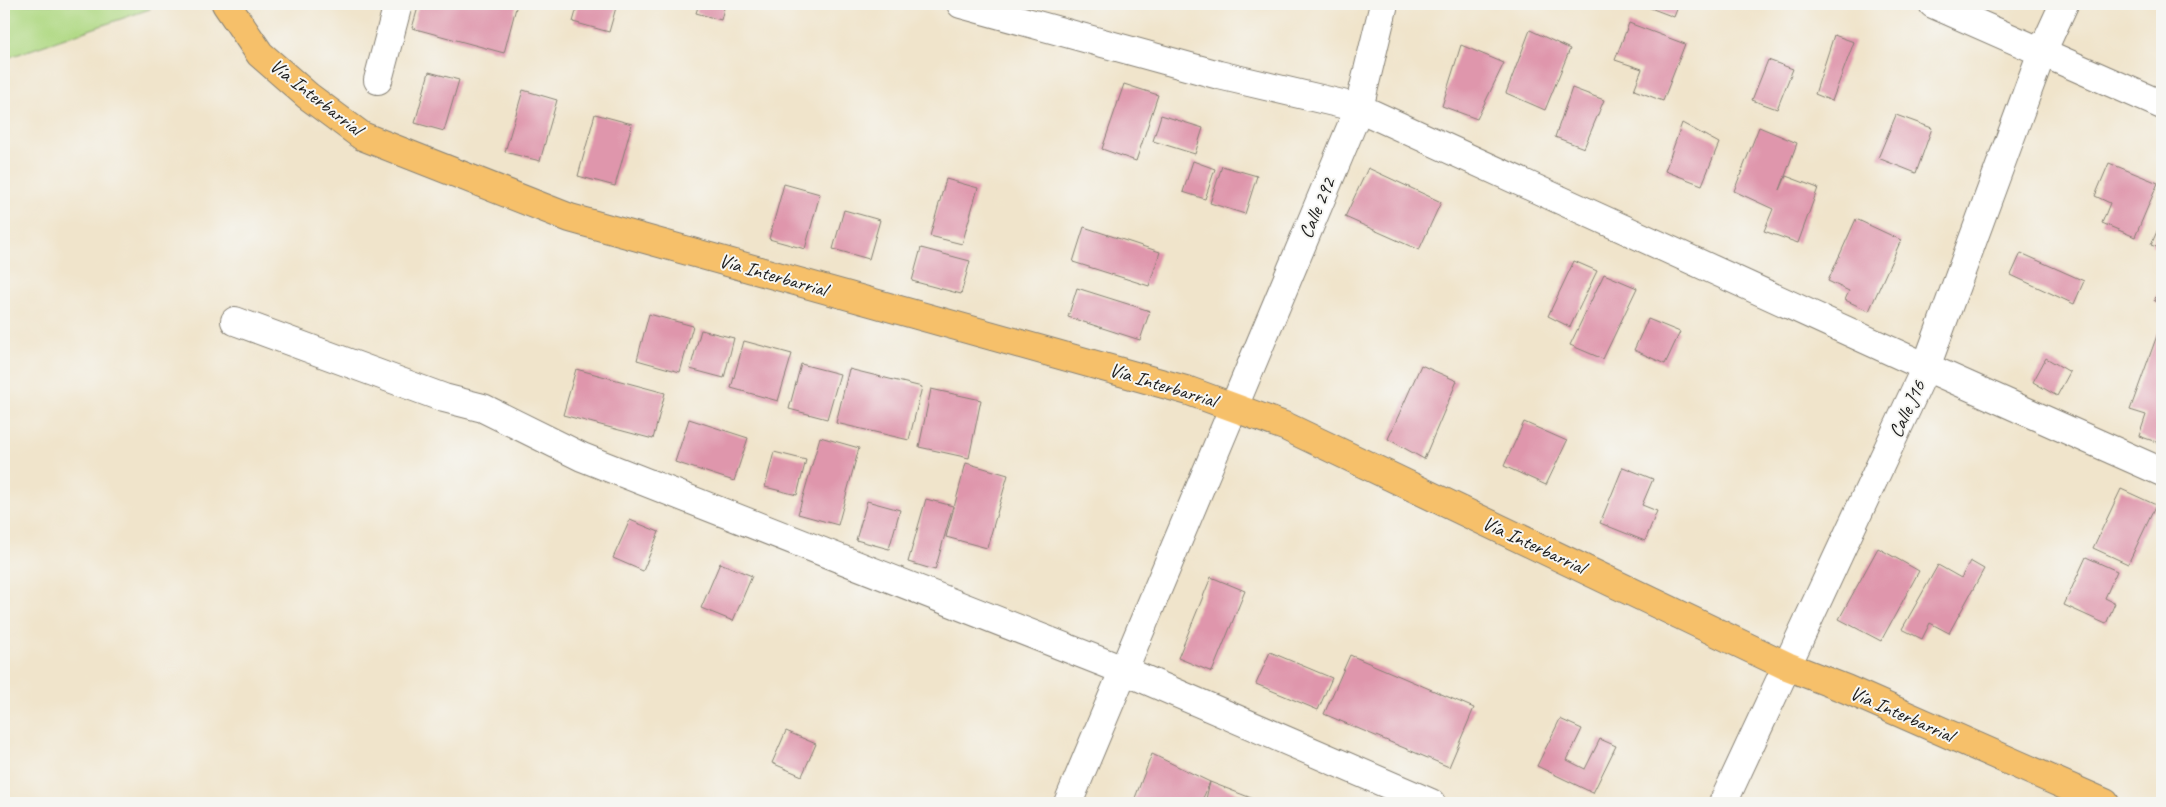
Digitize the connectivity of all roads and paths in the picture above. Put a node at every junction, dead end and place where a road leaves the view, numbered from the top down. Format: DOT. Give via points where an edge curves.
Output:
graph roads {
  1 [pos="226,4"];
  2 [pos="398,4"];
  3 [pos="961,4"];
  4 [pos="1384,4"];
  5 [pos="1933,4"];
  6 [pos="2064,4"];
  7 [pos="2042,52"];
  8 [pos="378,80"];
  9 [pos="2162,105"];
  10 [pos="1359,108"];
  11 [pos="235,321"];
  12 [pos="1926,367"];
  13 [pos="1233,406"];
  14 [pos="2162,472"];
  15 [pos="1787,666"];
  16 [pos="1123,670"];
  17 [pos="1068,803"];
  18 [pos="1431,803"];
  19 [pos="1723,803"];
  20 [pos="2104,803"];
  1 -- 13 [label="main road, Vía Interbarrial" via="260,54 308,96 362,136 570,218"];
  2 -- 8 [label="street"];
  3 -- 10 [label="street" via="1219,75"];
  4 -- 10 [label="street, Calle 292"];
  5 -- 7 [label="street"];
  6 -- 7 [label="street, Calle J16"];
  7 -- 9 [label="street"];
  7 -- 12 [label="street, Calle J16"];
  10 -- 12 [label="street"];
  10 -- 13 [label="street, Calle 292"];
  11 -- 16 [label="street" via="444,398 483,408 582,457"];
  12 -- 14 [label="street"];
  12 -- 15 [label="street, Calle J16"];
  13 -- 15 [label="main road, Vía Interbarrial" via="1288,427"];
  13 -- 16 [label="street, Calle 292"];
  15 -- 19 [label="street, Calle J16"];
  15 -- 20 [label="main road, Vía Interbarrial"];
  16 -- 17 [label="street, Calle 292"];
  16 -- 18 [label="street"];
}
